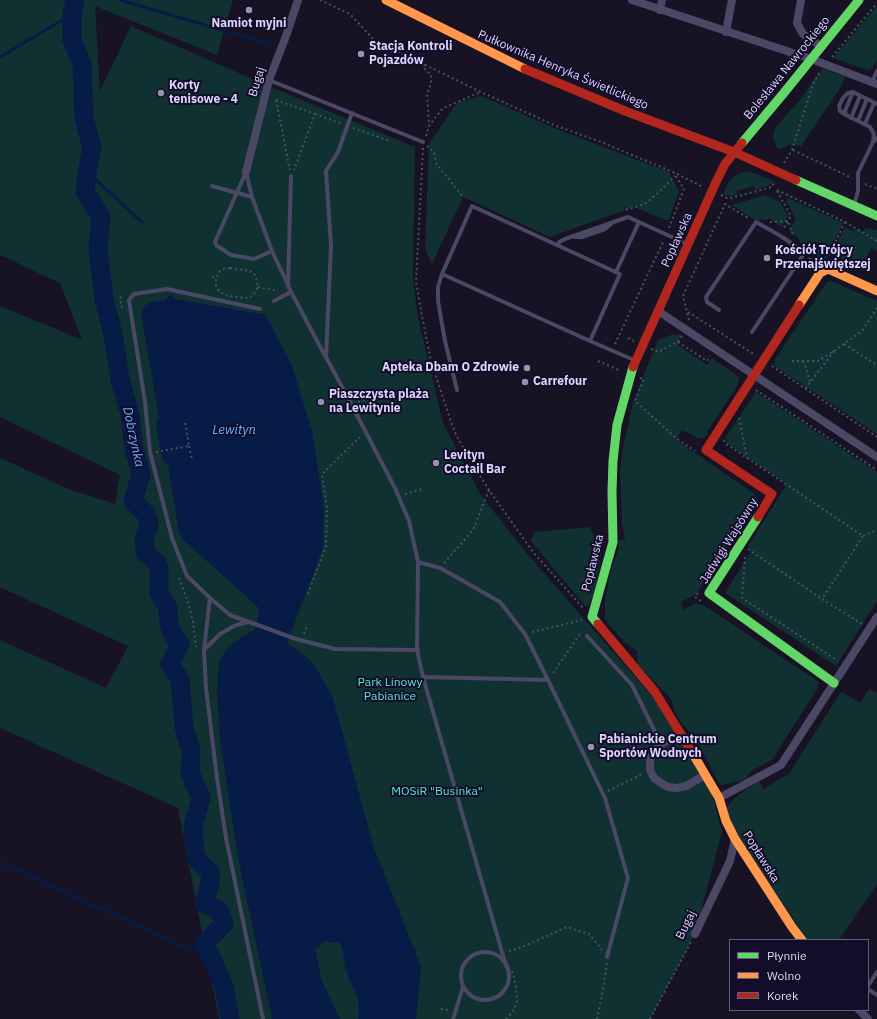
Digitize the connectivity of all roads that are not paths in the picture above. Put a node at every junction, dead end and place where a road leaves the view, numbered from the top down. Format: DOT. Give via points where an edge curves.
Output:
graph roads {
  1 [pos="298,0"];
  2 [pos="386,0"];
  3 [pos="632,0"];
  4 [pos="662,0"];
  5 [pos="732,0"];
  6 [pos="801,0"];
  7 [pos="859,0"];
  8 [pos="660,10"];
  9 [pos="726,32"];
  10 [pos="821,46"];
  11 [pos="811,59"];
  12 [pos="877,71"];
  13 [pos="269,80"];
  14 [pos="874,83"];
  15 [pos="853,92"];
  16 [pos="860,96"];
  17 [pos="867,99"];
  18 [pos="876,103"];
  19 [pos="352,113"];
  20 [pos="846,115"];
  21 [pos="851,118"];
  22 [pos="858,121"];
  23 [pos="865,124"];
  24 [pos="877,138"];
  25 [pos="423,142"];
  26 [pos="873,142"];
  27 [pos="734,152"];
  28 [pos="246,172"];
  29 [pos="291,176"];
  30 [pos="212,186"];
  31 [pos="236,193"];
  32 [pos="252,197"];
  33 [pos="854,205"];
  34 [pos="877,216"];
  35 [pos="639,222"];
  36 [pos="688,244"];
  37 [pos="558,245"];
  38 [pos="272,251"];
  39 [pos="616,272"];
  40 [pos="442,274"];
  41 [pos="288,286"];
  42 [pos="877,291"];
  43 [pos="290,292"];
  44 [pos="274,301"];
  45 [pos="260,309"];
  46 [pos="719,310"];
  47 [pos="658,311"];
  48 [pos="752,332"];
  49 [pos="590,341"];
  50 [pos="326,357"];
  51 [pos="635,361"];
  52 [pos="754,375"];
  53 [pos="457,390"];
  54 [pos="877,457"];
  55 [pos="418,562"];
  56 [pos="210,598"];
  57 [pos="877,617"];
  58 [pos="247,622"];
  59 [pos="587,636"];
  60 [pos="204,650"];
  61 [pos="418,650"];
  62 [pos="423,677"];
  63 [pos="548,680"];
  64 [pos="834,683"];
  65 [pos="680,734"];
  66 [pos="661,744"];
  67 [pos="705,775"];
  68 [pos="719,798"];
  69 [pos="735,839"];
  70 [pos="695,934"];
  71 [pos="801,939"];
  72 [pos="607,957"];
  73 [pos="506,966"];
  74 [pos="877,972"];
  75 [pos="869,984"];
  76 [pos="463,987"];
  77 [pos="860,1011"];
  78 [pos="263,1019"];
  79 [pos="453,1019"];
  80 [pos="868,1019"];
  1 -- 13 [label="street, Bugaj"];
  2 -- 27 [label="street, Pułkownika Henryka Świetlickiego" via="517,66 625,111"];
  3 -- 8 [label="street"];
  4 -- 8 [label="street"];
  5 -- 9 [label="street"];
  6 -- 10 [label="street" via="797,23 804,34"];
  7 -- 10 [label="street, Bolesława Nawrockiego"];
  8 -- 9 [label="street"];
  9 -- 11 [label="street"];
  10 -- 11 [label="street, Bolesława Nawrockiego"];
  11 -- 14 [label="street"];
  11 -- 27 [label="street, Bolesława Nawrockiego"];
  12 -- 14 [label="lane"];
  13 -- 19 [label="lane"];
  13 -- 28 [label="street, Bugaj"];
  15 -- 16 [label="lane"];
  15 -- 20 [label="lane" via="845,110"];
  15 -- 20 [label="lane" via="848,93 839,106 840,111"];
  16 -- 17 [label="lane"];
  16 -- 21 [label="lane"];
  17 -- 18 [label="lane"];
  17 -- 22 [label="lane"];
  18 -- 23 [label="lane"];
  19 -- 25 [label="lane"];
  19 -- 50 [label="lane" via="338,152 326,171 331,246"];
  20 -- 21 [label="lane"];
  21 -- 22 [label="lane"];
  22 -- 23 [label="lane"];
  23 -- 26 [label="lane" via="874,134"];
  24 -- 26 [label="lane"];
  26 -- 33 [label="lane" via="858,173 858,191"];
  27 -- 33 [label="street, Pułkownika Henryka Świetlickiego"];
  27 -- 36 [label="street, Popławska" via="716,182"];
  28 -- 31 [label="lane"];
  28 -- 32 [label="lane"];
  29 -- 41 [label="lane"];
  30 -- 31 [label="lane"];
  31 -- 32 [label="lane"];
  31 -- 38 [label="lane" via="215,242 216,245 230,255 254,259"];
  32 -- 38 [label="lane"];
  33 -- 34 [label="street, Pułkownika Henryka Świetlickiego"];
  35 -- 36 [label="lane"];
  35 -- 37 [label="lane" via="628,217 570,237"];
  35 -- 39 [label="lane"];
  36 -- 47 [label="street, Popławska"];
  37 -- 39 [label="lane"];
  37 -- 40 [label="lane" via="472,206"];
  38 -- 41 [label="lane"];
  39 -- 49 [label="lane" via="620,274"];
  40 -- 49 [label="lane"];
  40 -- 53 [label="lane" via="438,287 438,301"];
  41 -- 43 [label="lane"];
  42 -- 52 [label="street, Jadwigi Wajsówny" via="828,269 823,271 769,363"];
  43 -- 44 [label="lane"];
  43 -- 50 [label="lane"];
  45 -- 56 [label="lane" via="167,289 134,294 129,300 150,452 172,538 187,576"];
  46 -- 48 [label="lane" via="707,302 706,297 756,222 805,252"];
  47 -- 51 [label="street, Popławska"];
  47 -- 52 [label="street"];
  49 -- 51 [label="lane"];
  50 -- 55 [label="lane" via="398,496 409,521"];
  51 -- 65 [label="street, Popławska" via="617,425 612,461 613,542 592,617 656,692"];
  52 -- 54 [label="street"];
  52 -- 64 [label="street, Jadwigi Wajsówny" via="706,450 772,494 709,593"];
  55 -- 61 [label="lane"];
  55 -- 63 [label="lane" via="440,568 500,602 525,634"];
  56 -- 58 [label="lane" via="230,615"];
  56 -- 60 [label="lane"];
  57 -- 64 [label="street"];
  58 -- 60 [label="lane" via="220,634"];
  58 -- 61 [label="lane" via="335,649"];
  59 -- 66 [label="lane" via="632,685"];
  60 -- 78 [label="lane" via="206,688 226,838"];
  61 -- 62 [label="lane"];
  62 -- 63 [label="lane"];
  62 -- 73 [label="lane"];
  63 -- 72 [label="lane" via="605,798 628,878"];
  64 -- 68 [label="street" via="781,765"];
  65 -- 66 [label="street"];
  65 -- 67 [label="street, Popławska"];
  66 -- 67 [label="street" via="653,752 650,761 650,770 660,784 676,788 686,786"];
  67 -- 68 [label="street, Popławska"];
  68 -- 69 [label="street, Popławska"];
  69 -- 70 [label="street, Bugaj" via="730,861"];
  69 -- 71 [label="street, Popławska"];
  73 -- 76 [label="lane" via="496,955 474,955 463,965"];
  73 -- 76 [label="lane" via="508,982 505,990 495,998 475,998"];
  74 -- 75 [label="lane"];
  76 -- 79 [label="lane"];
  77 -- 80 [label="street"];
}
